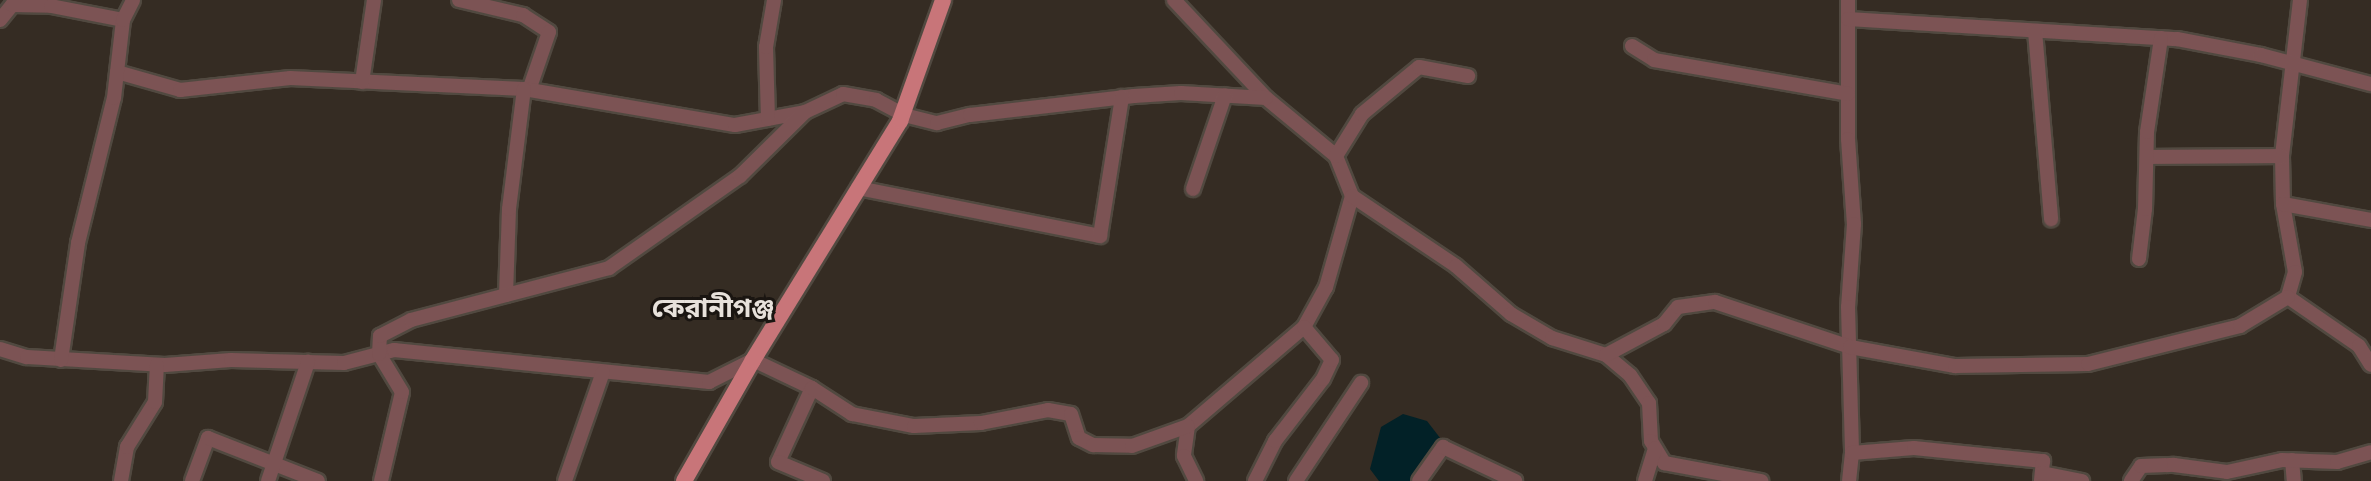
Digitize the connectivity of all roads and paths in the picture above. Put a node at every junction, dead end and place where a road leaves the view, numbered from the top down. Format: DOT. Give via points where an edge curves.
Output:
graph roads {
  1 [pos="133,0"];
  2 [pos="374,0"];
  3 [pos="459,0"];
  4 [pos="774,0"];
  5 [pos="943,0"];
  6 [pos="1174,0"];
  7 [pos="1848,0"];
  8 [pos="2300,0"];
  9 [pos="0,20"];
  10 [pos="123,20"];
  11 [pos="1848,20"];
  12 [pos="2035,31"];
  13 [pos="2161,38"];
  14 [pos="1632,46"];
  15 [pos="2294,64"];
  16 [pos="117,72"];
  17 [pos="1468,76"];
  18 [pos="362,82"];
  19 [pos="2371,84"];
  20 [pos="526,89"];
  21 [pos="1848,94"];
  22 [pos="1225,95"];
  23 [pos="1122,97"];
  24 [pos="1266,98"];
  25 [pos="805,112"];
  26 [pos="903,116"];
  27 [pos="768,119"];
  28 [pos="1336,156"];
  29 [pos="2282,156"];
  30 [pos="2147,157"];
  31 [pos="858,188"];
  32 [pos="1193,189"];
  33 [pos="1352,196"];
  34 [pos="2283,204"];
  35 [pos="2051,219"];
  36 [pos="2371,220"];
  37 [pos="2139,259"];
  38 [pos="506,295"];
  39 [pos="2288,297"];
  40 [pos="1304,327"];
  41 [pos="1850,347"];
  42 [pos="0,349"];
  43 [pos="379,354"];
  44 [pos="1606,355"];
  45 [pos="61,360"];
  46 [pos="753,360"];
  47 [pos="308,362"];
  48 [pos="2371,364"];
  49 [pos="157,365"];
  50 [pos="603,372"];
  51 [pos="1361,383"];
  52 [pos="812,388"];
  53 [pos="1188,426"];
  54 [pos="1655,448"];
  55 [pos="2371,452"];
  56 [pos="1852,453"];
  57 [pos="2292,460"];
  58 [pos="274,464"];
  59 [pos="2042,477"];
  60 [pos="121,481"];
  61 [pos="192,481"];
  62 [pos="268,481"];
  63 [pos="318,481"];
  64 [pos="381,481"];
  65 [pos="565,481"];
  66 [pos="684,481"];
  67 [pos="823,481"];
  68 [pos="1196,481"];
  69 [pos="1255,481"];
  70 [pos="1296,481"];
  71 [pos="1419,481"];
  72 [pos="1515,481"];
  73 [pos="1645,481"];
  74 [pos="1761,481"];
  75 [pos="1850,481"];
  76 [pos="2082,481"];
  77 [pos="2131,481"];
  78 [pos="2294,481"];
  1 -- 10 [label="street"];
  2 -- 18 [label="street"];
  3 -- 20 [label="street" via="523,15 549,32"];
  4 -- 27 [label="street" via="766,47"];
  5 -- 26 [label="main road"];
  6 -- 24 [label="street"];
  7 -- 11 [label="street"];
  8 -- 15 [label="street"];
  9 -- 10 [label="street" via="12,5 51,6"];
  10 -- 16 [label="street"];
  11 -- 12 [label="street"];
  11 -- 21 [label="street"];
  12 -- 13 [label="street"];
  12 -- 35 [label="street"];
  13 -- 15 [label="street"];
  13 -- 30 [label="street"];
  14 -- 21 [label="street" via="1654,60"];
  15 -- 19 [label="street"];
  15 -- 29 [label="street"];
  16 -- 18 [label="street" via="180,90 290,78"];
  16 -- 45 [label="street" via="78,243"];
  17 -- 28 [label="street" via="1419,67 1362,114"];
  18 -- 20 [label="street"];
  20 -- 27 [label="street" via="735,125"];
  20 -- 38 [label="street" via="509,208"];
  21 -- 41 [label="street" via="1854,224 1848,307"];
  22 -- 23 [label="street"];
  22 -- 24 [label="street"];
  22 -- 32 [label="street"];
  23 -- 26 [label="street" via="970,115 937,123"];
  23 -- 31 [label="street" via="1100,236"];
  24 -- 28 [label="street"];
  25 -- 26 [label="street" via="843,94 876,100"];
  25 -- 27 [label="street"];
  25 -- 38 [label="street" via="740,176 609,268"];
  26 -- 31 [label="main road"];
  28 -- 33 [label="street"];
  29 -- 30 [label="street"];
  29 -- 34 [label="street"];
  30 -- 37 [label="street"];
  31 -- 46 [label="main road"];
  33 -- 40 [label="street" via="1326,287"];
  33 -- 44 [label="street" via="1456,266 1511,314 1552,338"];
  34 -- 36 [label="street"];
  34 -- 39 [label="street" via="2295,272"];
  38 -- 43 [label="street" via="411,320 380,336"];
  39 -- 41 [label="street" via="2240,326 2088,364 1955,366"];
  39 -- 48 [label="street" via="2359,346"];
  40 -- 53 [label="street"];
  40 -- 69 [label="street" via="1332,360 1323,379 1275,441"];
  41 -- 44 [label="street" via="1714,302 1678,307 1664,324"];
  41 -- 56 [label="street"];
  42 -- 45 [label="street" via="27,357"];
  43 -- 47 [label="street" via="344,363"];
  43 -- 50 [label="street" via="394,350 433,352"];
  43 -- 64 [label="street" via="402,392"];
  44 -- 54 [label="street" via="1630,375 1649,403"];
  45 -- 49 [label="street"];
  46 -- 50 [label="street" via="709,382"];
  46 -- 52 [label="street"];
  46 -- 66 [label="main road"];
  47 -- 49 [label="street" via="231,360"];
  47 -- 58 [label="street"];
  49 -- 60 [label="street" via="155,402 127,447"];
  50 -- 65 [label="street"];
  51 -- 70 [label="street"];
  52 -- 53 [label="street" via="852,414 914,426 981,423 1048,410 1071,414 1079,438 1093,445 1132,446"];
  52 -- 67 [label="street" via="778,462"];
  53 -- 68 [label="street" via="1184,456"];
  54 -- 73 [label="street"];
  54 -- 74 [label="street" via="1664,463"];
  55 -- 57 [label="street" via="2337,462"];
  56 -- 59 [label="street" via="1914,448 2043,461"];
  56 -- 75 [label="street"];
  57 -- 77 [label="street" via="2227,472 2174,465 2141,466"];
  57 -- 78 [label="street"];
  58 -- 61 [label="street" via="208,438"];
  58 -- 62 [label="street"];
  58 -- 63 [label="street"];
  59 -- 76 [label="street"];
  71 -- 72 [label="street" via="1443,447"];
}
